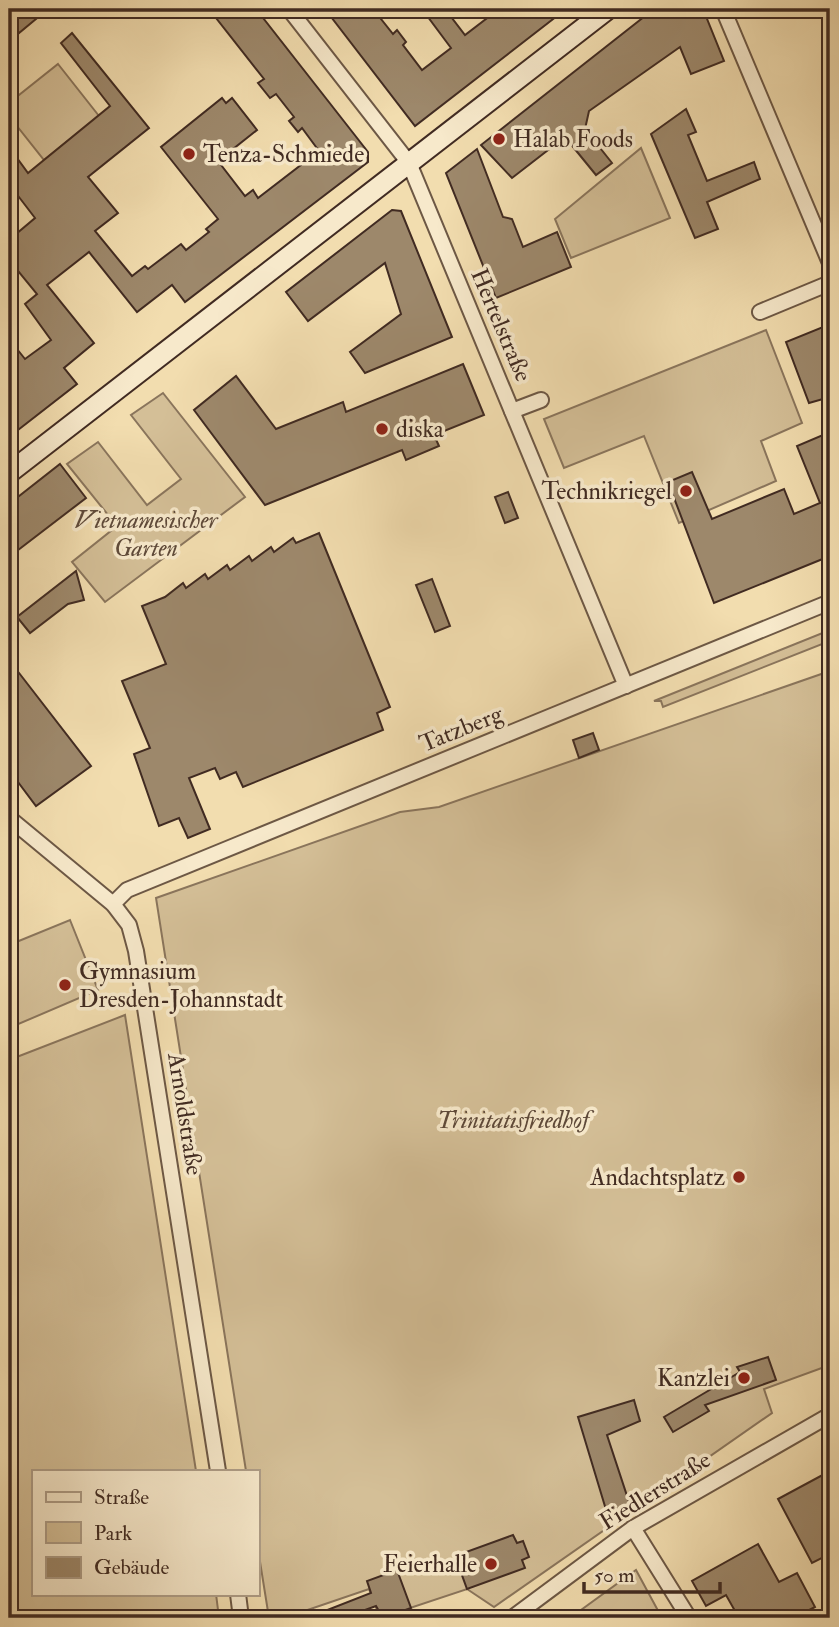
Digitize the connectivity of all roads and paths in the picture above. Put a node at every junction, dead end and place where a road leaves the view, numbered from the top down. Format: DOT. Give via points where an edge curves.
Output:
graph roads {
  1 [pos="289,9"];
  2 [pos="608,9"];
  3 [pos="723,9"];
  4 [pos="409,163"];
  5 [pos="830,263"];
  6 [pos="830,283"];
  7 [pos="760,312"];
  8 [pos="541,400"];
  9 [pos="512,411"];
  10 [pos="9,473"];
  11 [pos="830,602"];
  12 [pos="626,686"];
  13 [pos="9,818"];
  14 [pos="113,904"];
  15 [pos="830,1415"];
  16 [pos="218,1470"];
  17 [pos="633,1528"];
  18 [pos="238,1596"];
  19 [pos="242,1618"];
  20 [pos="512,1618"];
  21 [pos="689,1618"];
  1 -- 4 [label="street, Hertelstraße"];
  2 -- 4 [label="street"];
  3 -- 5 [label="street"];
  4 -- 9 [label="street, Hertelstraße"];
  4 -- 10 [label="street"];
  6 -- 7 [label="street"];
  8 -- 9 [label="street"];
  9 -- 12 [label="street, Hertelstraße"];
  11 -- 12 [label="street, Tatzberg"];
  12 -- 14 [label="street, Tatzberg" via="127,890"];
  13 -- 14 [label="street, Arnoldstraße"];
  14 -- 16 [label="street, Arnoldstraße" via="129,925 136,951"];
  15 -- 17 [label="street, Fiedlerstraße"];
  17 -- 20 [label="street, Fiedlerstraße"];
  17 -- 21 [label="street"];
  18 -- 19 [label="street"];
}
